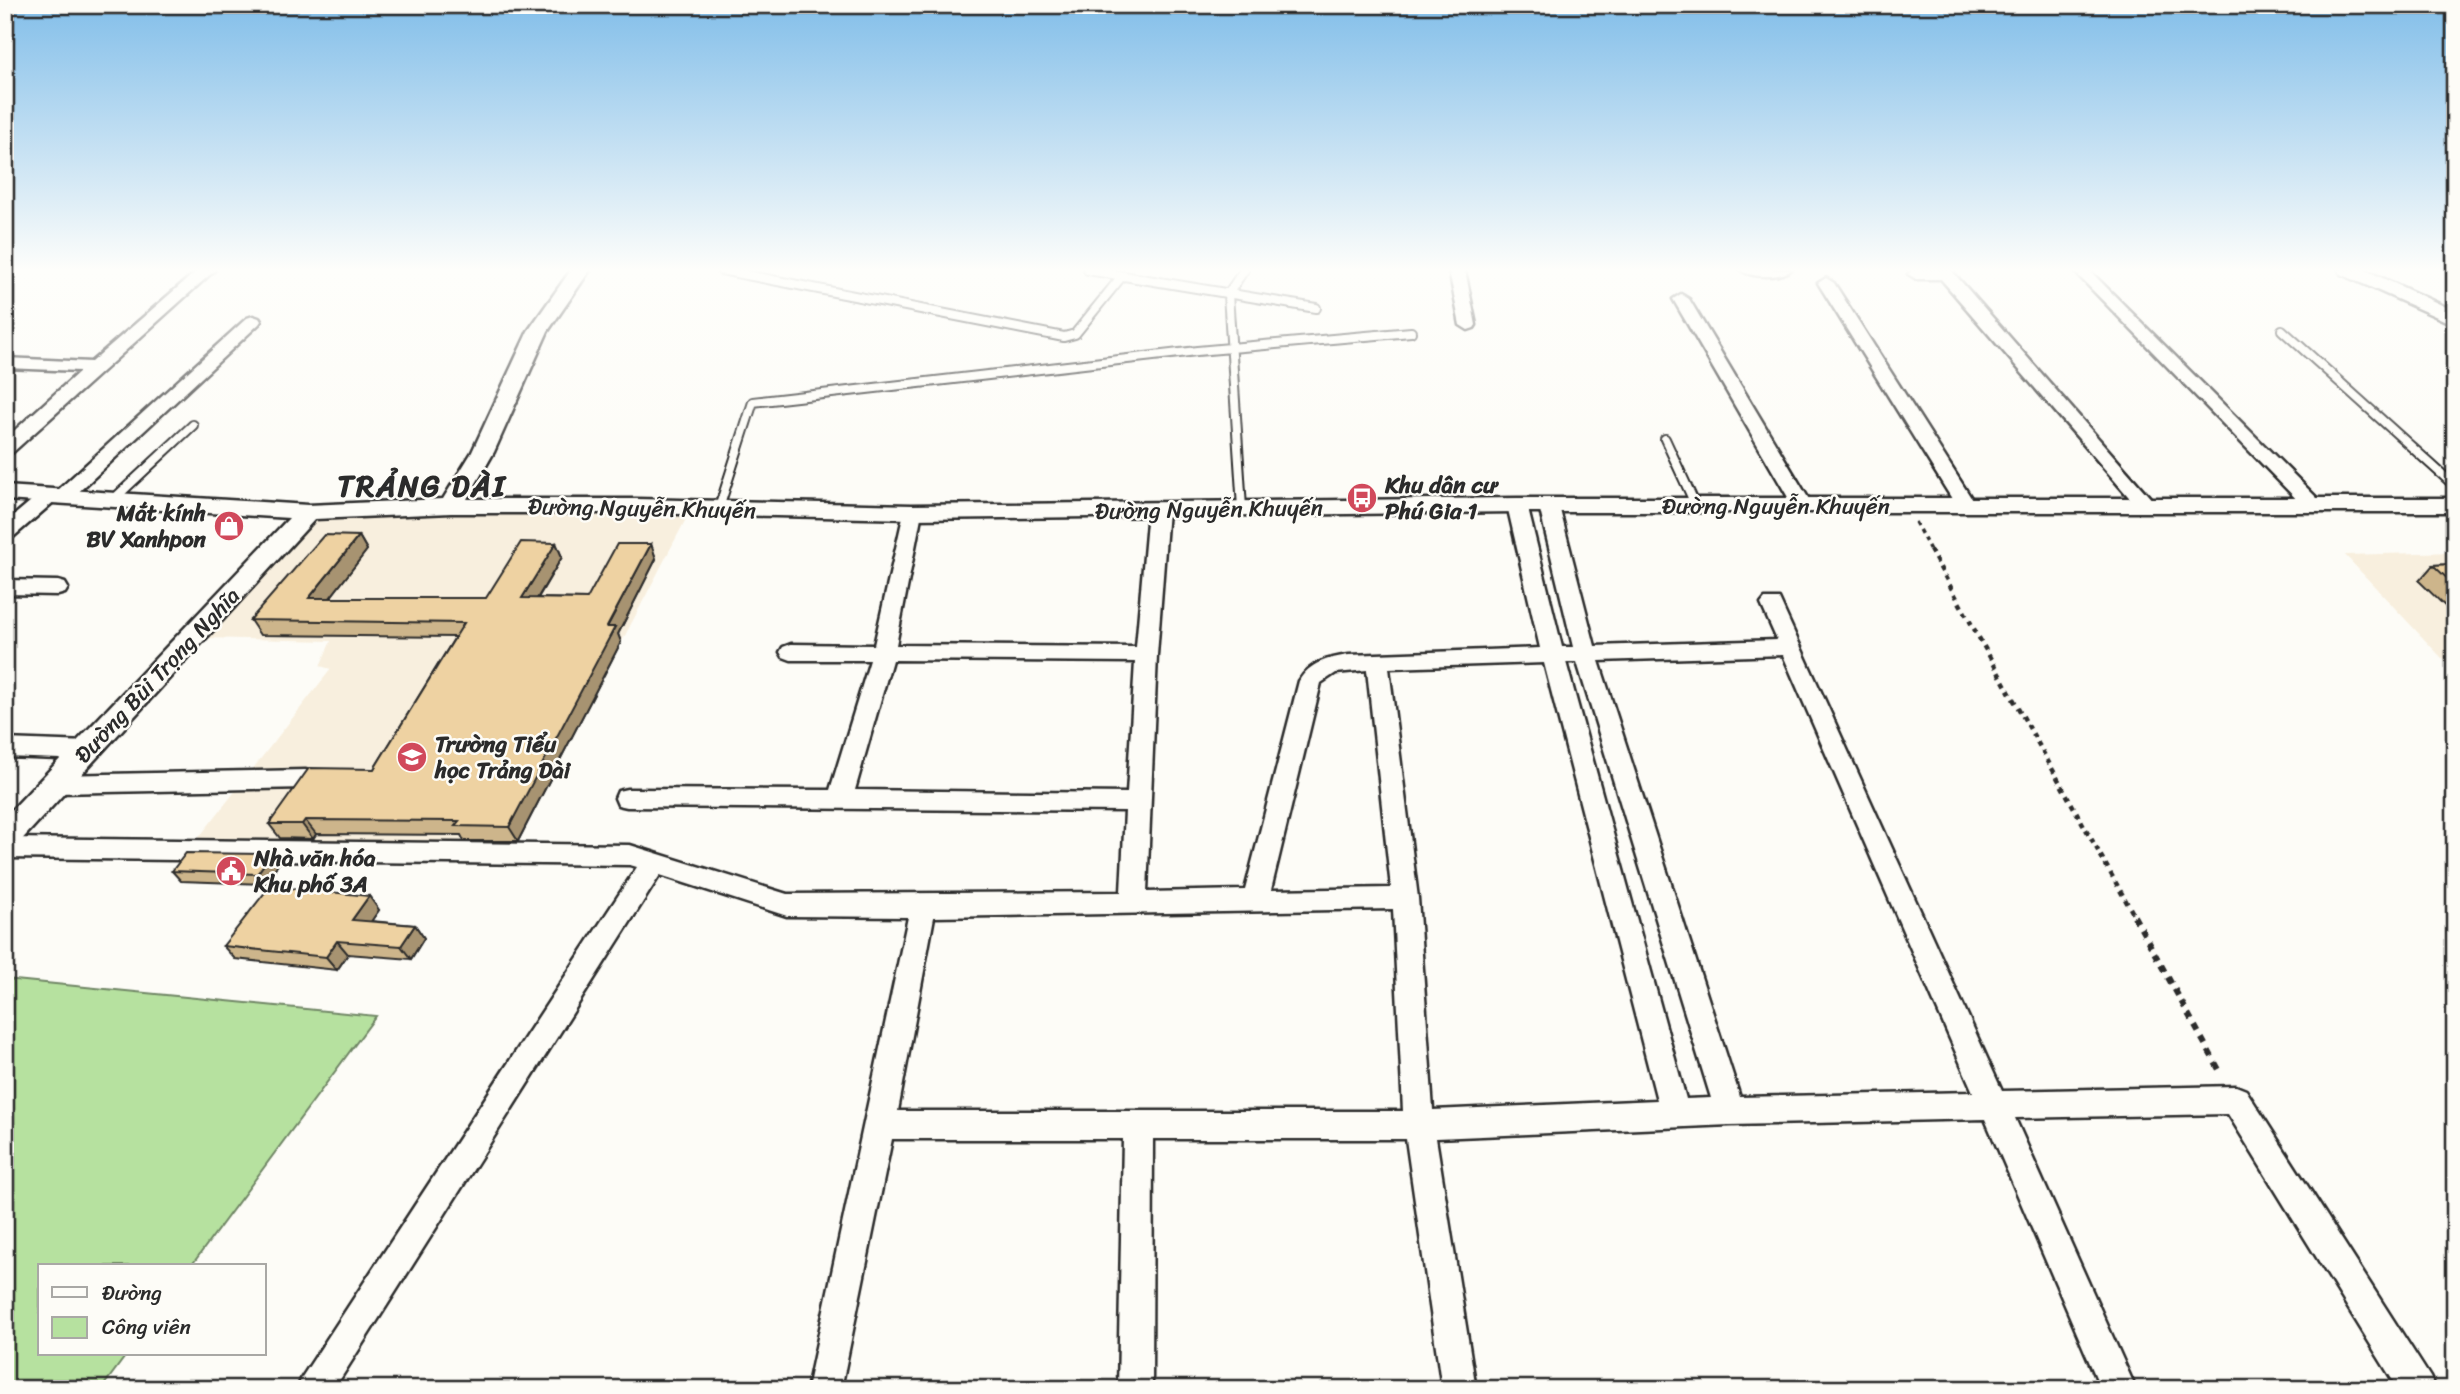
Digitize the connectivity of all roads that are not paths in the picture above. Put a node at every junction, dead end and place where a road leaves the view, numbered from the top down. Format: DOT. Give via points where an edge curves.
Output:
graph roads {
  1 [pos="134,335"];
  2 [pos="237,335"];
  3 [pos="536,335"];
  4 [pos="1054,335"];
  5 [pos="1071,335"];
  6 [pos="1229,335"];
  7 [pos="1378,335"];
  8 [pos="1702,335"];
  9 [pos="1859,335"];
  10 [pos="1999,335"];
  11 [pos="2144,335"];
  12 [pos="2288,335"];
  13 [pos="1230,349"];
  14 [pos="5,363"];
  15 [pos="97,367"];
  16 [pos="193,425"];
  17 [pos="1665,439"];
  18 [pos="5,449"];
  19 [pos="2455,486"];
  20 [pos="5,493"];
  21 [pos="58,494"];
  22 [pos="115,498"];
  23 [pos="1517,505"];
  24 [pos="2455,505"];
  25 [pos="451,506"];
  26 [pos="1549,506"];
  27 [pos="1696,506"];
  28 [pos="1803,506"];
  29 [pos="2147,506"];
  30 [pos="2313,506"];
  31 [pos="1967,507"];
  32 [pos="719,508"];
  33 [pos="1242,508"];
  34 [pos="1158,510"];
  35 [pos="308,512"];
  36 [pos="912,512"];
  37 [pos="5,534"];
  38 [pos="5,587"];
  39 [pos="58,588"];
  40 [pos="1772,604"];
  41 [pos="1790,647"];
  42 [pos="791,652"];
  43 [pos="884,652"];
  44 [pos="1146,655"];
  45 [pos="1553,655"];
  46 [pos="1586,655"];
  47 [pos="1377,661"];
  48 [pos="5,748"];
  49 [pos="88,751"];
  50 [pos="306,779"];
  51 [pos="57,784"];
  52 [pos="627,798"];
  53 [pos="841,798"];
  54 [pos="1140,802"];
  55 [pos="5,837"];
  56 [pos="5,848"];
  57 [pos="654,863"];
  58 [pos="1405,898"];
  59 [pos="1255,900"];
  60 [pos="1133,902"];
  61 [pos="923,906"];
  62 [pos="1993,1104"];
  63 [pos="1730,1111"];
  64 [pos="1675,1113"];
  65 [pos="1138,1124"];
  66 [pos="880,1125"];
  67 [pos="1419,1125"];
  68 [pos="314,1389"];
  69 [pos="824,1389"];
  70 [pos="1135,1389"];
  71 [pos="1459,1389"];
  72 [pos="2119,1389"];
  73 [pos="2418,1389"];
  1 -- 15 [label="street"];
  2 -- 21 [label="street"];
  3 -- 25 [label="street" via="483,452"];
  4 -- 5 [label="lane"];
  6 -- 13 [label="lane"];
  7 -- 13 [label="lane"];
  8 -- 28 [label="street"];
  9 -- 31 [label="street"];
  10 -- 29 [label="street"];
  11 -- 30 [label="street"];
  12 -- 19 [label="lane"];
  13 -- 32 [label="lane" via="753,402"];
  13 -- 33 [label="lane"];
  14 -- 15 [label="street"];
  15 -- 18 [label="street"];
  16 -- 22 [label="lane"];
  17 -- 27 [label="lane"];
  20 -- 21 [label="street, Đường Nguyễn Khuyến"];
  21 -- 22 [label="street, Đường Nguyễn Khuyến"];
  21 -- 37 [label="street"];
  22 -- 35 [label="street, Đường Nguyễn Khuyến"];
  23 -- 26 [label="street, Đường Nguyễn Khuyến"];
  23 -- 33 [label="street, Đường Nguyễn Khuyến"];
  23 -- 45 [label="street"];
  24 -- 30 [label="street, Đường Nguyễn Khuyến"];
  25 -- 32 [label="street, Đường Nguyễn Khuyến"];
  25 -- 35 [label="street, Đường Nguyễn Khuyến"];
  26 -- 27 [label="street, Đường Nguyễn Khuyến"];
  26 -- 46 [label="street"];
  27 -- 28 [label="street, Đường Nguyễn Khuyến"];
  28 -- 31 [label="street, Đường Nguyễn Khuyến"];
  29 -- 30 [label="street, Đường Nguyễn Khuyến"];
  29 -- 31 [label="street, Đường Nguyễn Khuyến"];
  32 -- 36 [label="street, Đường Nguyễn Khuyến"];
  33 -- 34 [label="street, Đường Nguyễn Khuyến"];
  34 -- 36 [label="street, Đường Nguyễn Khuyến"];
  34 -- 44 [label="street"];
  35 -- 49 [label="street, Đường Bùi Trọng Nghĩa"];
  36 -- 43 [label="street"];
  38 -- 39 [label="street"];
  40 -- 41 [label="street"];
  41 -- 46 [label="street"];
  41 -- 62 [label="street"];
  42 -- 43 [label="street"];
  43 -- 44 [label="street"];
  43 -- 53 [label="street"];
  44 -- 54 [label="street"];
  45 -- 46 [label="street"];
  45 -- 47 [label="street"];
  45 -- 64 [label="street"];
  46 -- 63 [label="street"];
  47 -- 58 [label="street"];
  47 -- 59 [label="street" via="1324,667 1310,681"];
  48 -- 49 [label="street"];
  49 -- 51 [label="street, Đường Bùi Trọng Nghĩa"];
  50 -- 51 [label="street"];
  51 -- 55 [label="street, Đường Bùi Trọng Nghĩa"];
  52 -- 53 [label="street"];
  53 -- 54 [label="street"];
  54 -- 60 [label="street"];
  56 -- 57 [label="street" via="630,855"];
  57 -- 61 [label="street" via="787,905"];
  57 -- 68 [label="street"];
  58 -- 59 [label="street"];
  58 -- 67 [label="street"];
  59 -- 60 [label="street"];
  60 -- 61 [label="street"];
  61 -- 66 [label="street"];
  62 -- 63 [label="street"];
  62 -- 72 [label="street"];
  62 -- 73 [label="street" via="2236,1100"];
  63 -- 64 [label="street"];
  64 -- 67 [label="street"];
  65 -- 66 [label="street"];
  65 -- 67 [label="street"];
  65 -- 70 [label="street"];
  66 -- 69 [label="street"];
  67 -- 71 [label="street"];
}
